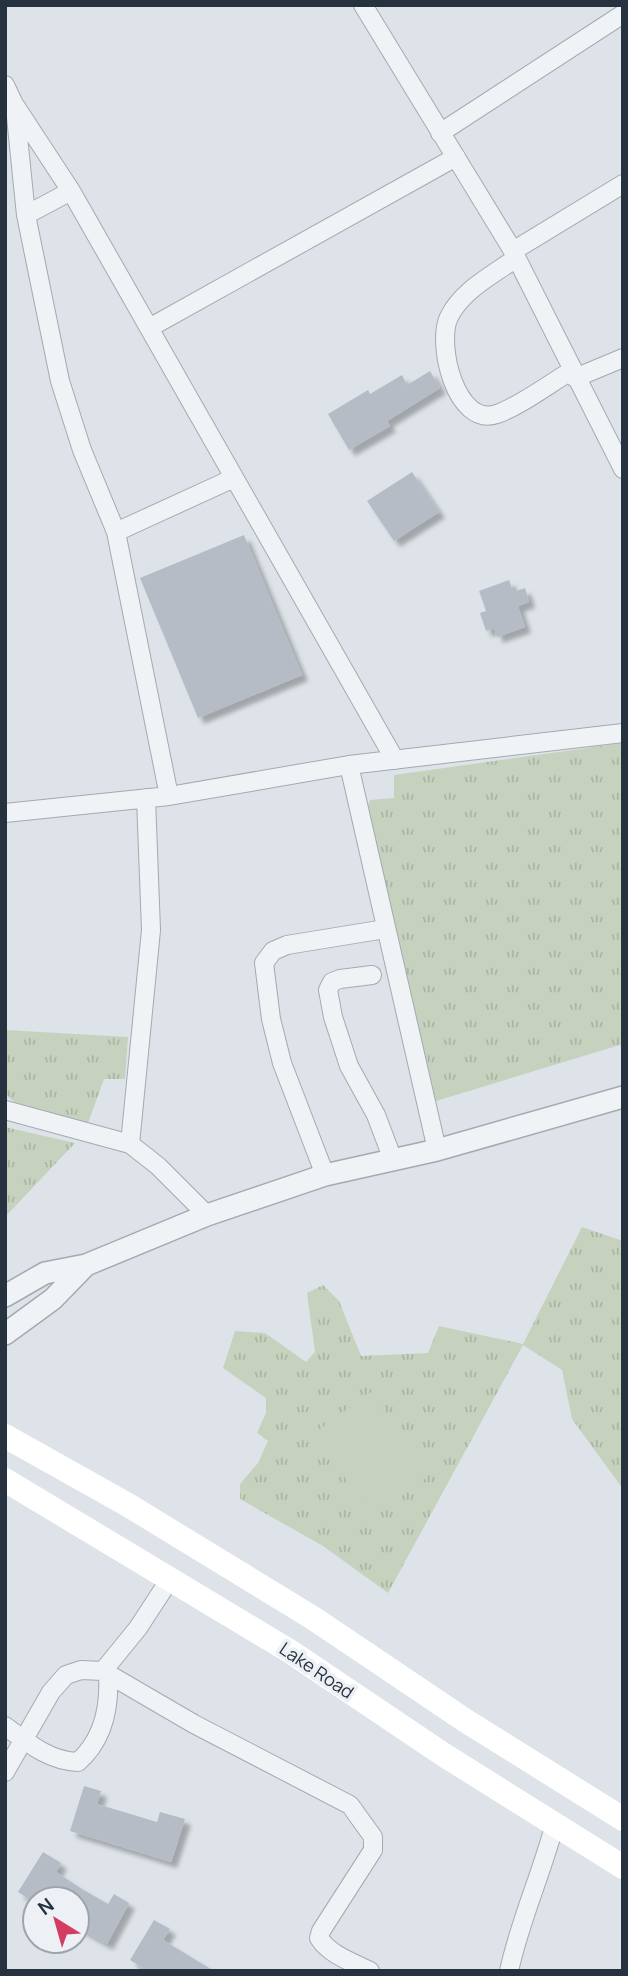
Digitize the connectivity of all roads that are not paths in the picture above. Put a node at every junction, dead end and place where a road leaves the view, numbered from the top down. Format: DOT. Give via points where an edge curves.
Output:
graph roads {
  1 [pos="363,5"];
  2 [pos="623,14"];
  3 [pos="5,85"];
  4 [pos="14,104"];
  5 [pos="440,132"];
  6 [pos="457,157"];
  7 [pos="623,184"];
  8 [pos="71,191"];
  9 [pos="26,215"];
  10 [pos="515,254"];
  11 [pos="149,328"];
  12 [pos="623,358"];
  13 [pos="573,375"];
  14 [pos="623,469"];
  15 [pos="234,478"];
  16 [pos="116,532"];
  17 [pos="623,733"];
  18 [pos="395,760"];
  19 [pos="349,765"];
  20 [pos="169,796"];
  21 [pos="146,798"];
  22 [pos="5,813"];
  23 [pos="384,929"];
  24 [pos="372,975"];
  25 [pos="623,1097"];
  26 [pos="5,1110"];
  27 [pos="130,1144"];
  28 [pos="437,1150"];
  29 [pos="393,1160"];
  30 [pos="325,1175"];
  31 [pos="207,1215"];
  32 [pos="86,1265"];
  33 [pos="5,1296"];
  34 [pos="5,1334"];
  35 [pos="5,1436"];
  36 [pos="5,1480"];
  37 [pos="170,1579"];
  38 [pos="106,1673"];
  39 [pos="5,1727"];
  40 [pos="25,1740"];
  41 [pos="5,1772"];
  42 [pos="623,1819"];
  43 [pos="555,1823"];
  44 [pos="623,1867"];
  45 [pos="370,1971"];
  46 [pos="509,1971"];
  1 -- 5 [label="street"];
  2 -- 5 [label="street"];
  3 -- 4 [label="street"];
  4 -- 8 [label="street"];
  4 -- 9 [label="street"];
  5 -- 6 [label="street"];
  6 -- 10 [label="street"];
  6 -- 11 [label="street"];
  7 -- 10 [label="street"];
  8 -- 9 [label="street"];
  8 -- 11 [label="street"];
  9 -- 16 [label="street" via="60,382"];
  10 -- 13 [label="street"];
  10 -- 13 [label="street" via="466,293 448,318 444,338 453,383 477,415 496,415"];
  11 -- 15 [label="street"];
  12 -- 13 [label="street"];
  13 -- 14 [label="street"];
  15 -- 16 [label="street"];
  15 -- 18 [label="street"];
  16 -- 20 [label="street"];
  17 -- 18 [label="street"];
  18 -- 19 [label="street"];
  19 -- 20 [label="street"];
  19 -- 23 [label="street"];
  20 -- 21 [label="street"];
  21 -- 22 [label="street"];
  21 -- 27 [label="street" via="150,930"];
  23 -- 28 [label="street"];
  23 -- 30 [label="street" via="287,945 273,951 264,963 282,1063"];
  24 -- 29 [label="street" via="340,979 328,990 349,1066 376,1115"];
  25 -- 28 [label="street"];
  26 -- 27 [label="street"];
  27 -- 31 [label="street"];
  28 -- 29 [label="street"];
  29 -- 30 [label="street"];
  30 -- 31 [label="street"];
  31 -- 32 [label="street"];
  32 -- 33 [label="street" via="45,1273"];
  32 -- 34 [label="street" via="53,1299"];
  35 -- 42 [label="main road" via="128,1504 281,1598"];
  36 -- 37 [label="main road, Lake Road"];
  37 -- 38 [label="street"];
  37 -- 43 [label="main road, Lake Road"];
  38 -- 40 [label="street" via="81,1670 66,1675 51,1692"];
  38 -- 40 [label="street" via="109,1694 103,1723 96,1741 78,1762 62,1761"];
  38 -- 45 [label="street" via="349,1805 363,1820 373,1837 373,1850 319,1938"];
  39 -- 40 [label="street"];
  40 -- 41 [label="street"];
  43 -- 44 [label="main road, Lake Road"];
  43 -- 46 [label="street"];
}
